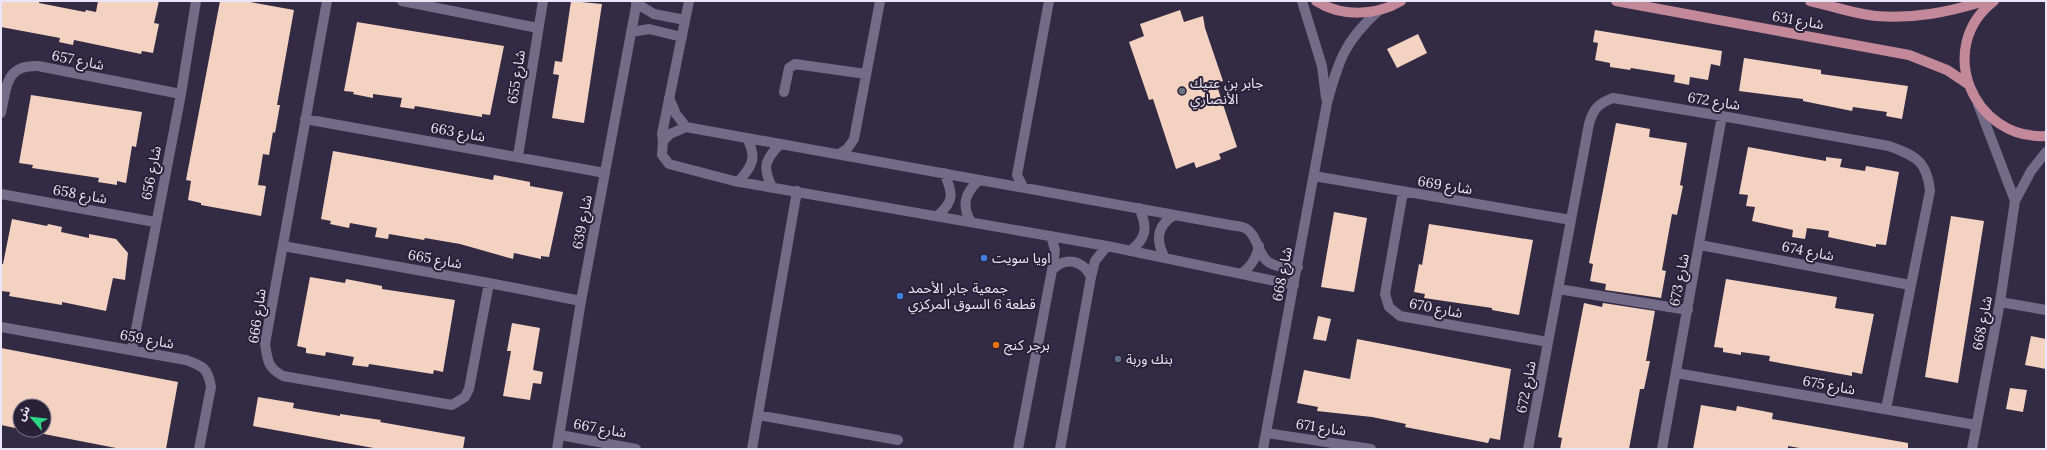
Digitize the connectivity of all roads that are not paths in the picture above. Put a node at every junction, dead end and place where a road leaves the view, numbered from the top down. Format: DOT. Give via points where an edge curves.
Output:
graph roads {
  1 [pos="196,1"];
  2 [pos="327,1"];
  3 [pos="402,1"];
  4 [pos="543,1"];
  5 [pos="689,1"];
  6 [pos="880,1"];
  7 [pos="1049,1"];
  8 [pos="1302,1"];
  9 [pos="1316,1"];
  10 [pos="1401,1"];
  11 [pos="1616,1"];
  12 [pos="1810,1"];
  13 [pos="1985,1"];
  14 [pos="1994,1"];
  15 [pos="636,2"];
  16 [pos="1378,11"];
  17 [pos="685,20"];
  18 [pos="538,28"];
  19 [pos="631,32"];
  20 [pos="682,37"];
  21 [pos="866,74"];
  22 [pos="1968,84"];
  23 [pos="784,92"];
  24 [pos="181,94"];
  25 [pos="669,98"];
  26 [pos="1327,103"];
  27 [pos="1978,104"];
  28 [pos="1,113"];
  29 [pos="1722,116"];
  30 [pos="305,119"];
  31 [pos="686,127"];
  32 [pos="2046,136"];
  33 [pos="747,138"];
  34 [pos="663,141"];
  35 [pos="780,144"];
  36 [pos="2046,152"];
  37 [pos="839,154"];
  38 [pos="518,156"];
  39 [pos="605,173"];
  40 [pos="944,174"];
  41 [pos="1314,176"];
  42 [pos="979,180"];
  43 [pos="739,181"];
  44 [pos="772,187"];
  45 [pos="1023,187"];
  46 [pos="797,191"];
  47 [pos="1402,192"];
  48 [pos="1,194"];
  49 [pos="2016,201"];
  50 [pos="1139,208"];
  51 [pos="1174,214"];
  52 [pos="937,216"];
  53 [pos="1571,220"];
  54 [pos="155,222"];
  55 [pos="971,222"];
  56 [pos="1051,236"];
  57 [pos="1700,245"];
  58 [pos="283,246"];
  59 [pos="1107,246"];
  60 [pos="1259,246"];
  61 [pos="1130,251"];
  62 [pos="1165,258"];
  63 [pos="1298,267"];
  64 [pos="1052,270"];
  65 [pos="1241,274"];
  66 [pos="1091,277"];
  67 [pos="489,282"];
  68 [pos="1910,284"];
  69 [pos="1294,285"];
  70 [pos="1558,290"];
  71 [pos="582,301"];
  72 [pos="2000,302"];
  73 [pos="1688,310"];
  74 [pos="2046,310"];
  75 [pos="1,327"];
  76 [pos="1548,342"];
  77 [pos="132,350"];
  78 [pos="1676,373"];
  79 [pos="1886,409"];
  80 [pos="758,415"];
  81 [pos="1976,425"];
  82 [pos="1267,433"];
  83 [pos="560,435"];
  84 [pos="898,440"];
  85 [pos="1355,448"];
  86 [pos="199,449"];
  87 [pos="557,449"];
  88 [pos="636,449"];
  89 [pos="752,449"];
  90 [pos="1018,449"];
  91 [pos="1060,449"];
  92 [pos="1264,449"];
  93 [pos="1371,449"];
  94 [pos="1528,449"];
  95 [pos="1662,449"];
  96 [pos="1972,449"];
  1 -- 24 [label="street, شارع 656"];
  2 -- 30 [label="street, شارع 666"];
  3 -- 18 [label="street"];
  4 -- 18 [label="street, شارع 655"];
  5 -- 17 [label="street"];
  6 -- 21 [label="street"];
  7 -- 45 [label="street" via="1018,175"];
  8 -- 26 [label="street, شارع 668" via="1322,66"];
  9 -- 16 [label="main road" via="1347,13"];
  10 -- 16 [label="main road"];
  11 -- 22 [label="main road, شارع 631" via="1909,55 1947,70"];
  12 -- 13 [label="main road, شارع 631" via="1876,16 1924,17"];
  14 -- 22 [label="main road" via="1981,14 1969,35 1965,59"];
  15 -- 17 [label="street" via="654,14"];
  15 -- 19 [label="street, شارع 639"];
  16 -- 26 [label="street, شارع 668" via="1350,41 1338,64"];
  17 -- 20 [label="street"];
  18 -- 38 [label="street, شارع 655"];
  19 -- 20 [label="street" via="649,29"];
  19 -- 39 [label="street, شارع 639"];
  20 -- 25 [label="street"];
  21 -- 23 [label="street" via="795,64 789,68"];
  21 -- 37 [label="street" via="854,139 848,149"];
  22 -- 27 [label="main road"];
  24 -- 28 [label="street, شارع 657" via="38,66 24,66 15,71 8,81"];
  24 -- 54 [label="street, شارع 656"];
  25 -- 31 [label="street" via="676,114"];
  25 -- 34 [label="street"];
  26 -- 41 [label="street, شارع 668"];
  27 -- 32 [label="main road" via="1998,124 2010,130 2024,135"];
  27 -- 49 [label="street"];
  29 -- 53 [label="street, شارع 672" via="1613,98 1603,102 1591,114"];
  29 -- 57 [label="street, شارع 673"];
  29 -- 68 [label="street, شارع 672" via="1889,146 1922,162 1929,178 1930,191"];
  30 -- 38 [label="street, شارع 663"];
  30 -- 58 [label="street, شارع 666"];
  31 -- 33 [label="street"];
  31 -- 34 [label="street"];
  33 -- 35 [label="street"];
  33 -- 43 [label="street" via="754,157 750,169"];
  34 -- 43 [label="street" via="662,154 669,164"];
  35 -- 37 [label="street"];
  35 -- 44 [label="street" via="770,155 766,165 766,175"];
  36 -- 49 [label="street, شارع 668" via="2030,171"];
  37 -- 40 [label="street"];
  38 -- 39 [label="street, شارع 663"];
  39 -- 71 [label="street, شارع 639"];
  40 -- 42 [label="street"];
  40 -- 52 [label="street" via="952,196 947,208"];
  41 -- 47 [label="street, شارع 669"];
  41 -- 63 [label="street, شارع 668"];
  42 -- 45 [label="street"];
  42 -- 55 [label="street" via="966,197 966,213"];
  43 -- 44 [label="street"];
  44 -- 46 [label="street"];
  45 -- 50 [label="street"];
  46 -- 52 [label="street"];
  46 -- 80 [label="street"];
  47 -- 53 [label="street, شارع 669"];
  47 -- 76 [label="street, شارع 670" via="1385,294 1389,307 1400,316"];
  48 -- 54 [label="street, شارع 658"];
  49 -- 72 [label="street, شارع 668"];
  50 -- 51 [label="street"];
  50 -- 61 [label="street" via="1144,219 1145,232 1140,243"];
  51 -- 60 [label="street" via="1246,228"];
  51 -- 62 [label="street" via="1165,221 1158,240"];
  52 -- 55 [label="street"];
  53 -- 70 [label="street, شارع 672"];
  54 -- 77 [label="street, شارع 656"];
  55 -- 56 [label="street"];
  56 -- 59 [label="street"];
  56 -- 64 [label="street" via="1055,250 1055,264"];
  57 -- 68 [label="street, شارع 674"];
  57 -- 73 [label="street, شارع 673"];
  58 -- 67 [label="street, شارع 665"];
  58 -- 67 [label="street, شارع 666" via="265,344 268,363 283,376 452,405 465,397 469,389"];
  59 -- 61 [label="street"];
  59 -- 66 [label="street" via="1095,261"];
  60 -- 63 [label="street" via="1262,256 1270,263"];
  60 -- 65 [label="street" via="1249,268"];
  61 -- 62 [label="street"];
  62 -- 65 [label="street"];
  63 -- 69 [label="street, شارع 668"];
  64 -- 66 [label="street" via="1062,263 1074,262 1085,267"];
  64 -- 90 [label="street"];
  65 -- 69 [label="street"];
  66 -- 91 [label="street"];
  67 -- 71 [label="street, شارع 665"];
  68 -- 79 [label="street, شارع 672"];
  69 -- 82 [label="street, شارع 668"];
  70 -- 73 [label="street"];
  70 -- 76 [label="street, شارع 672"];
  71 -- 83 [label="street, شارع 639"];
  72 -- 74 [label="street"];
  72 -- 81 [label="street, شارع 668"];
  73 -- 78 [label="street, شارع 673"];
  75 -- 77 [label="street, شارع 659"];
  76 -- 94 [label="street, شارع 672"];
  77 -- 86 [label="street, شارع 659" via="186,360 204,367 211,387"];
  78 -- 79 [label="street, شارع 675"];
  78 -- 95 [label="street, شارع 673"];
  79 -- 81 [label="street, شارع 675"];
  80 -- 84 [label="street"];
  80 -- 89 [label="street"];
  81 -- 96 [label="street, شارع 668"];
  82 -- 85 [label="street, شارع 671"];
  82 -- 92 [label="street, شارع 668"];
  83 -- 87 [label="street, شارع 639"];
  83 -- 88 [label="street, شارع 667"];
  85 -- 93 [label="street, شارع 671"];
}
